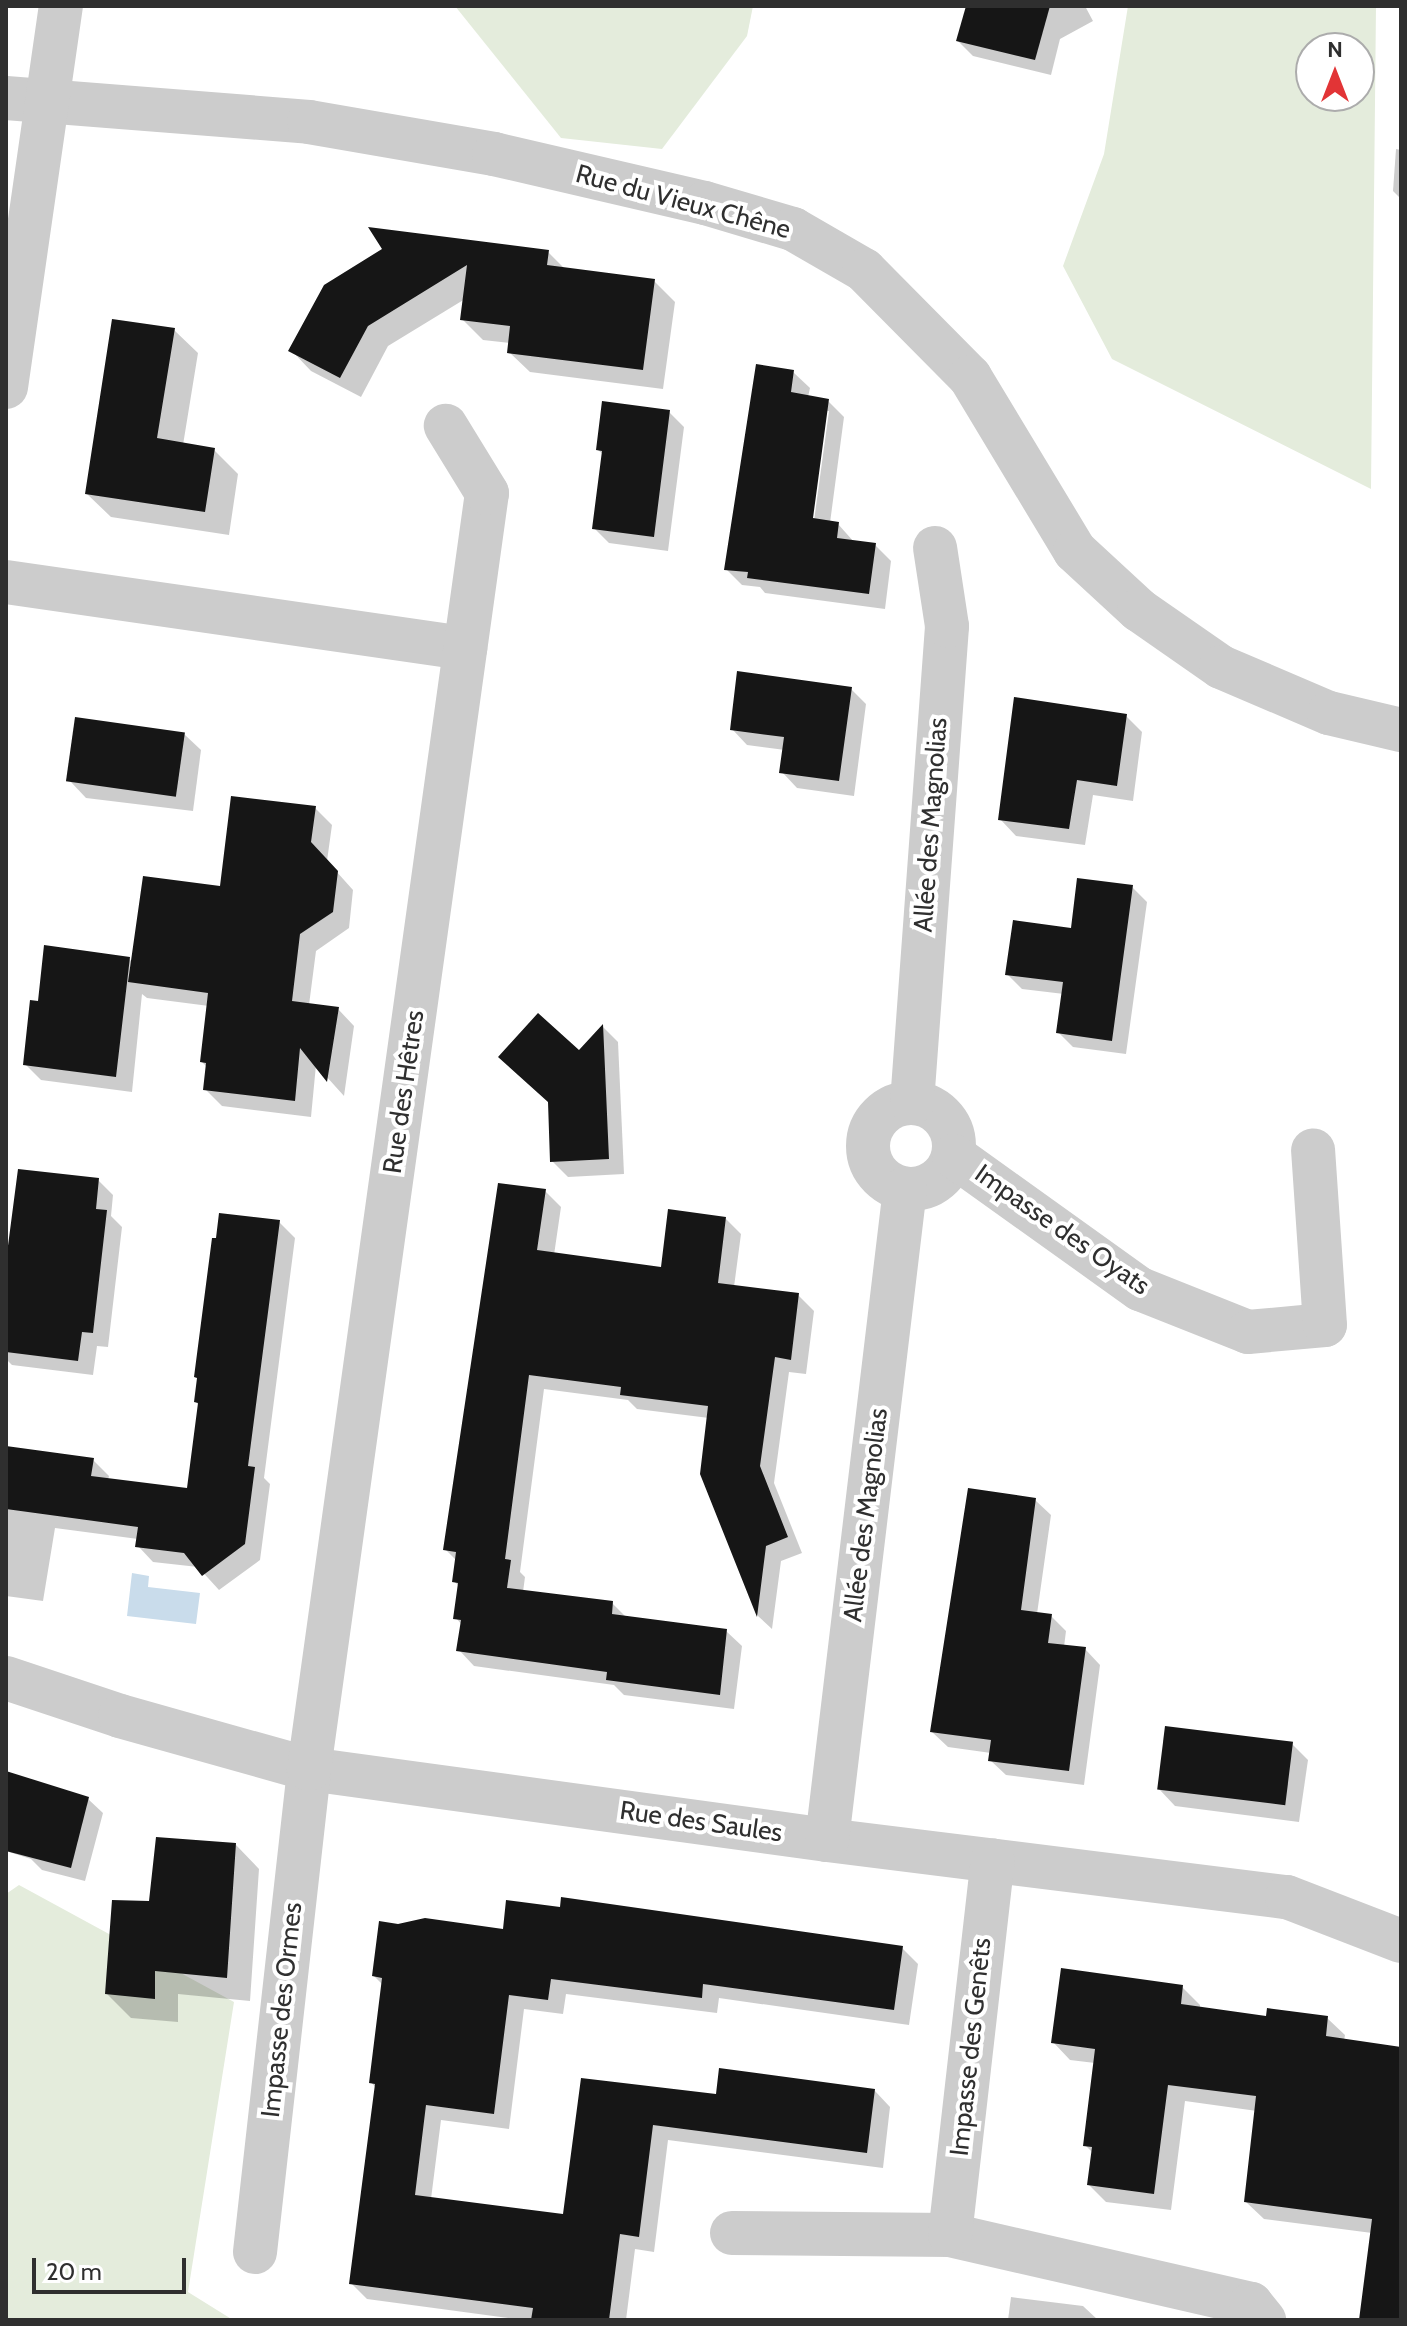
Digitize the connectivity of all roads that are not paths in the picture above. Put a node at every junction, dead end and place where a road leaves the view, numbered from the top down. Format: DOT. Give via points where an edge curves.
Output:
graph roads {
  1 [pos="61,6"];
  2 [pos="27,99"];
  3 [pos="6,387"];
  4 [pos="446,426"];
  5 [pos="935,548"];
  6 [pos="6,582"];
  7 [pos="465,648"];
  8 [pos="1401,730"];
  9 [pos="912,1103"];
  10 [pos="1313,1150"];
  11 [pos="954,1156"];
  12 [pos="905,1189"];
  13 [pos="6,1678"];
  14 [pos="309,1769"];
  15 [pos="827,1840"];
  16 [pos="993,1860"];
  17 [pos="1401,1941"];
  18 [pos="732,2233"];
  19 [pos="950,2235"];
  20 [pos="255,2252"];
  21 [pos="1264,2320"];
  1 -- 2 [label="street"];
  2 -- 3 [label="street"];
  2 -- 8 [label="street, Rue du Vieux Chêne" via="309,122 494,154 793,229 864,270 970,377 1075,551 1139,610 1221,667 1329,713"];
  4 -- 7 [label="street, Rue des Hêtres" via="487,493"];
  5 -- 9 [label="street, Allée des Magnolias" via="947,626"];
  6 -- 7 [label="street"];
  7 -- 14 [label="street, Rue des Hêtres"];
  9 -- 11 [label="street" via="930,1107 946,1119 954,1137"];
  9 -- 12 [label="street" via="882,1114 867,1143 877,1174"];
  10 -- 11 [label="street, Impasse des Oyats" via="1325,1325 1248,1332 1140,1289"];
  11 -- 12 [label="street" via="937,1183"];
  12 -- 15 [label="street, Allée des Magnolias"];
  13 -- 14 [label="street, Rue des Saules"];
  14 -- 15 [label="street, Rue des Saules"];
  14 -- 20 [label="street, Impasse des Ormes"];
  15 -- 16 [label="street, Rue des Saules"];
  16 -- 17 [label="street, Rue des Saules" via="1287,1897"];
  16 -- 19 [label="street, Impasse des Genêts"];
  18 -- 19 [label="street"];
  19 -- 21 [label="street" via="1251,2304"];
}
